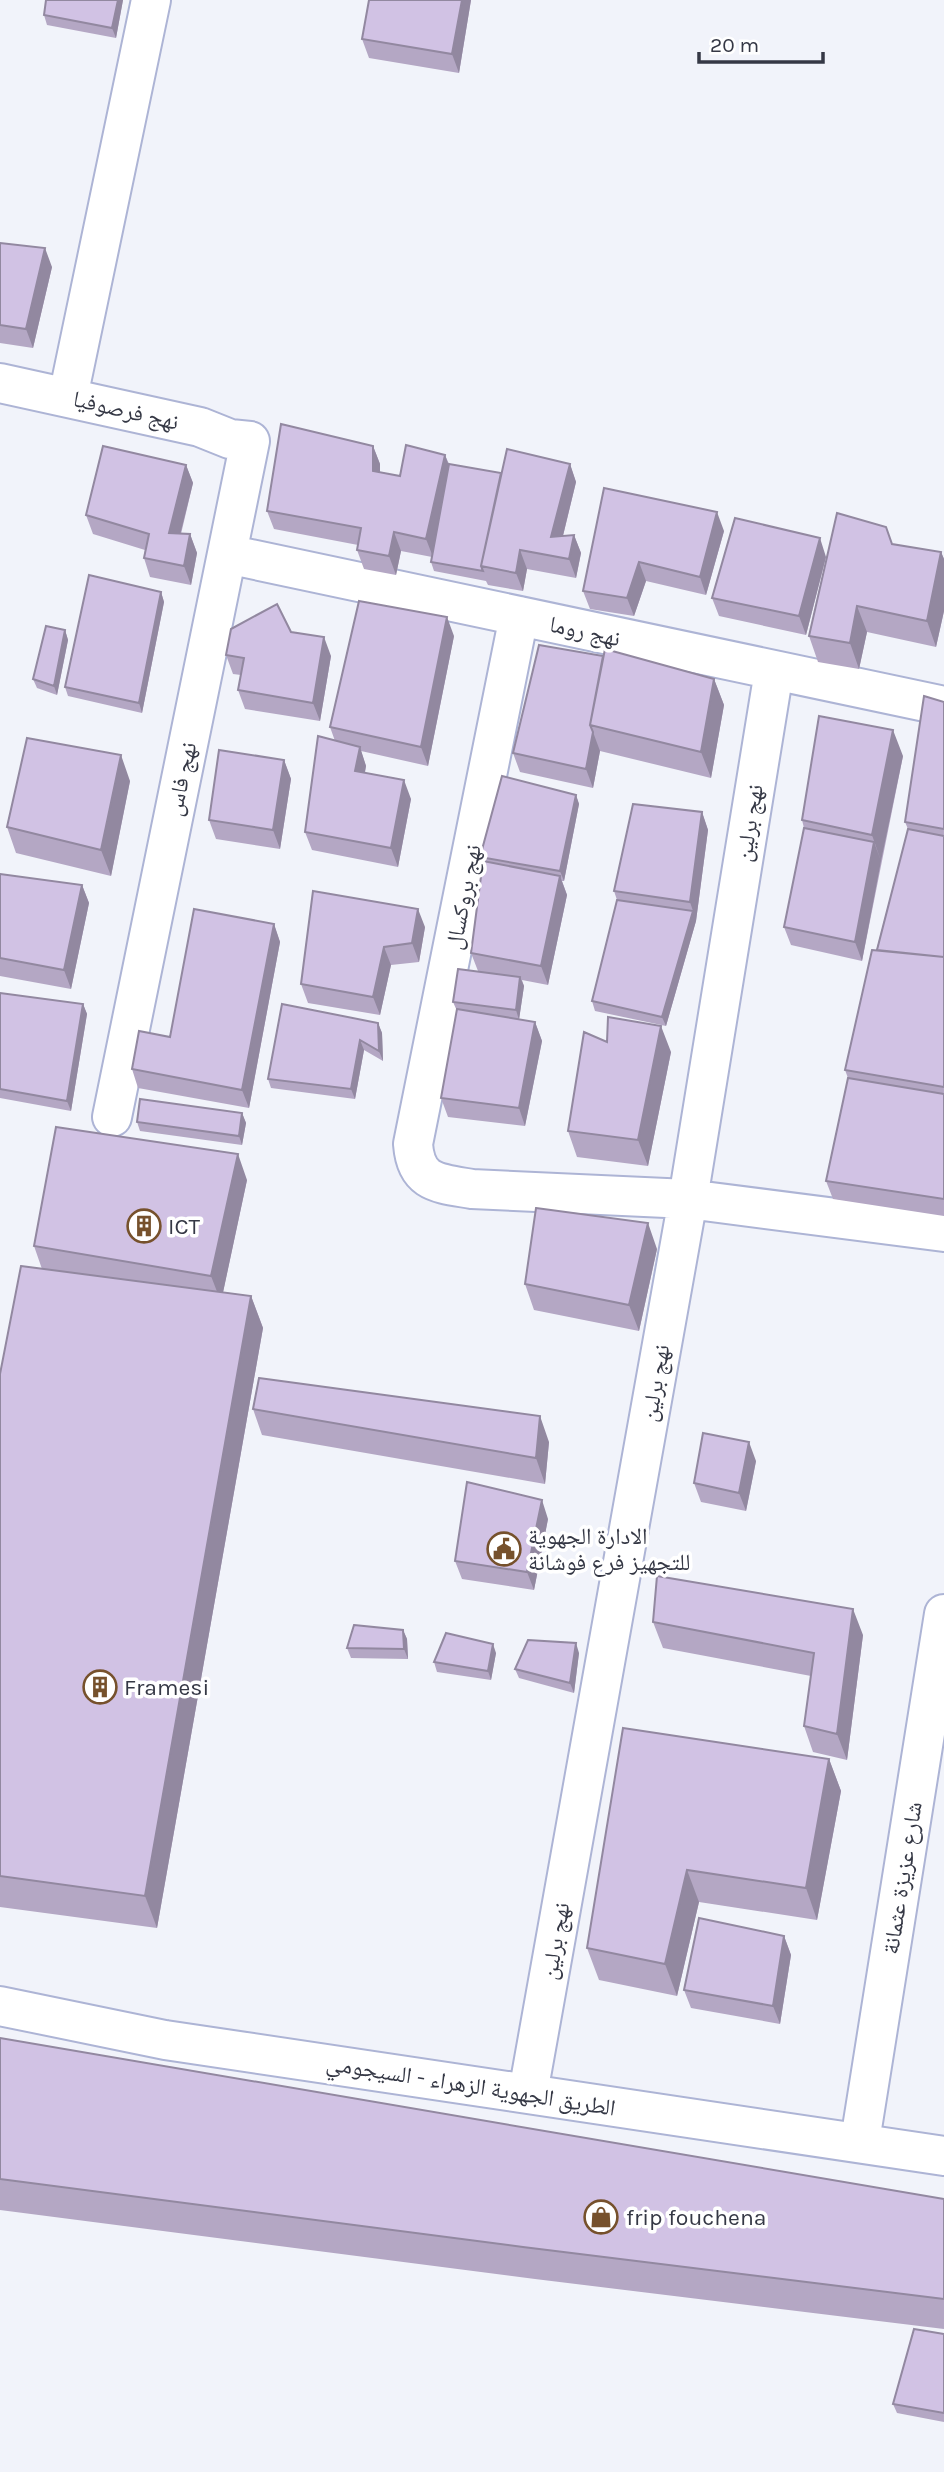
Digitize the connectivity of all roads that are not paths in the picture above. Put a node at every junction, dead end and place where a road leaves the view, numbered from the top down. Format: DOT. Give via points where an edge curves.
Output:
graph roads {
  1 [pos="151,0"];
  2 [pos="0,383"];
  3 [pos="68,397"];
  4 [pos="250,441"];
  5 [pos="227,554"];
  6 [pos="519,616"];
  7 [pos="774,671"];
  8 [pos="944,706"];
  9 [pos="112,1118"];
  10 [pos="688,1199"];
  11 [pos="944,1232"];
  12 [pos="944,1614"];
  13 [pos="0,2006"];
  14 [pos="528,2093"];
  15 [pos="860,2141"];
  16 [pos="944,2156"];
  1 -- 3 [label="street"];
  2 -- 3 [label="street, نهج فرصوفيا"];
  3 -- 4 [label="street, نهج فرصوفيا"];
  4 -- 5 [label="street, نهج فاس"];
  5 -- 6 [label="street, نهج روما"];
  5 -- 9 [label="street, نهج فاس"];
  6 -- 7 [label="street, نهج روما"];
  6 -- 10 [label="street, نهج بروكسال" via="413,1144 415,1162 423,1175 472,1189"];
  7 -- 8 [label="street, نهج روما"];
  7 -- 10 [label="street, نهج برلين"];
  10 -- 11 [label="street"];
  10 -- 14 [label="street, نهج برلين"];
  12 -- 15 [label="street, شارع عزيزة عثمانة"];
  13 -- 14 [label="street, الطريق الجهوية الزهراء - السيجومي" via="165,2040"];
  14 -- 15 [label="street, الطريق الجهوية الزهراء - السيجومي"];
  15 -- 16 [label="street, الطريق الجهوية الزهراء - السيجومي"];
}
